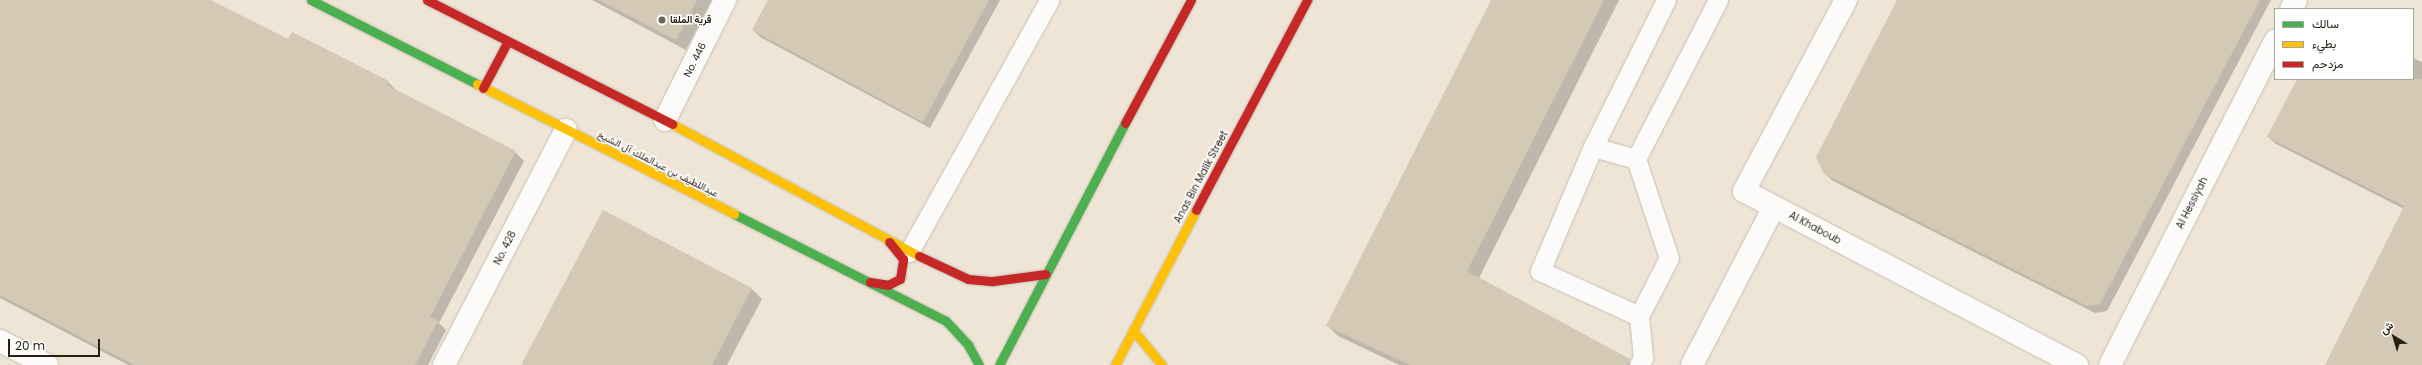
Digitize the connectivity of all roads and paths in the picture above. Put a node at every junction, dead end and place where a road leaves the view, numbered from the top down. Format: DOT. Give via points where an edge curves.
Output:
graph roads {
  1 [pos="311,0"];
  2 [pos="427,0"];
  3 [pos="725,0"];
  4 [pos="1049,0"];
  5 [pos="1190,0"];
  6 [pos="1307,0"];
  7 [pos="1666,0"];
  8 [pos="1718,0"];
  9 [pos="1846,0"];
  10 [pos="508,41"];
  11 [pos="2274,43"];
  12 [pos="483,88"];
  13 [pos="665,120"];
  14 [pos="566,130"];
  15 [pos="1593,147"];
  16 [pos="1636,159"];
  17 [pos="1774,207"];
  18 [pos="887,240"];
  19 [pos="909,252"];
  20 [pos="1046,274"];
  21 [pos="866,281"];
  22 [pos="1639,316"];
  23 [pos="1133,330"];
  24 [pos="0,341"];
  25 [pos="47,365"];
  26 [pos="444,365"];
  27 [pos="979,365"];
  28 [pos="1000,365"];
  29 [pos="1115,365"];
  30 [pos="1162,365"];
  31 [pos="1639,365"];
  32 [pos="1692,365"];
  33 [pos="2077,365"];
  34 [pos="2110,365"];
  1 -- 12 [label="street, عبداللطيف بن عبدالملك آل الشيخ"];
  2 -- 10 [label="street"];
  3 -- 13 [label="street, No. 446"];
  4 -- 19 [label="lane"];
  5 -- 20 [label="street"];
  6 -- 23 [label="street, Anas Bin Malik Street"];
  7 -- 15 [label="lane"];
  8 -- 16 [label="lane"];
  9 -- 17 [label="street, Al Khaboub" via="1744,191"];
  10 -- 12 [label="street"];
  10 -- 13 [label="street"];
  11 -- 34 [label="street, Al Hessiyah"];
  12 -- 14 [label="street, عبداللطيف بن عبدالملك آل الشيخ"];
  13 -- 18 [label="street"];
  14 -- 21 [label="street, عبداللطيف بن عبدالملك آل الشيخ"];
  14 -- 26 [label="street, No. 428"];
  15 -- 16 [label="lane"];
  15 -- 22 [label="lane" via="1540,270"];
  16 -- 22 [label="lane" via="1669,258"];
  17 -- 32 [label="street"];
  17 -- 33 [label="street, Al Khaboub"];
  18 -- 19 [label="street"];
  18 -- 21 [label="street" via="903,259 900,279 888,285"];
  19 -- 20 [label="street" via="968,279 993,281"];
  20 -- 28 [label="street"];
  21 -- 27 [label="street, عبداللطيف بن عبدالملك آل الشيخ" via="946,321 968,345"];
  22 -- 31 [label="lane" via="1643,358"];
  23 -- 29 [label="street, Anas Bin Malik Street"];
  23 -- 30 [label="street"];
  24 -- 25 [label="street"];
}
